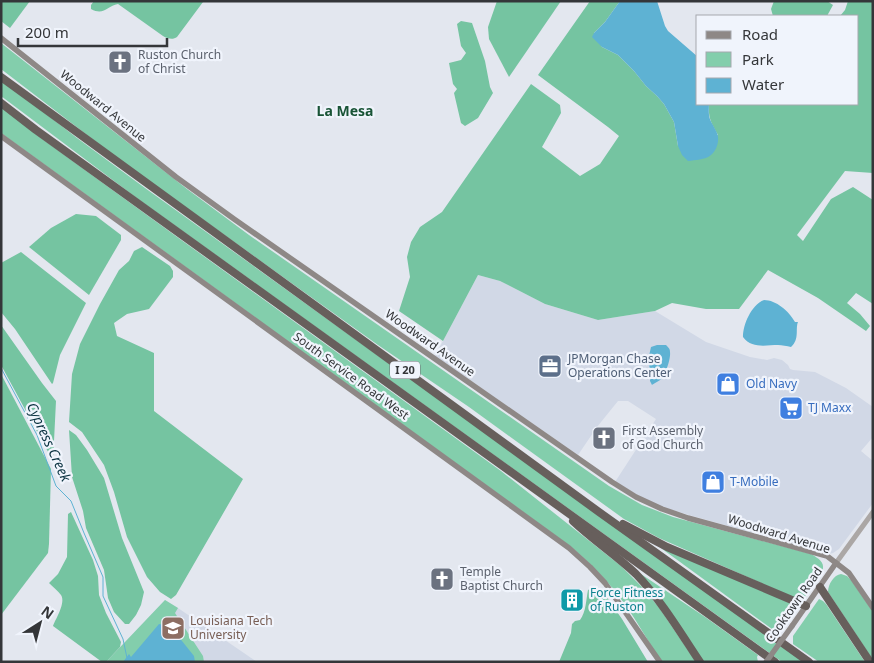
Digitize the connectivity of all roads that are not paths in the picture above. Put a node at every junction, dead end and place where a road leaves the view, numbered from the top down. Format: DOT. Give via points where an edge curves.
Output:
graph roads {
  1 [pos="1,38"];
  2 [pos="1,77"];
  3 [pos="1,103"];
  4 [pos="1,136"];
  5 [pos="554,503"];
  6 [pos="599,512"];
  7 [pos="873,512"];
  8 [pos="836,563"];
  9 [pos="820,587"];
  10 [pos="806,606"];
  11 [pos="873,608"];
  12 [pos="660,662"];
  13 [pos="700,662"];
  14 [pos="766,662"];
  15 [pos="775,662"];
  16 [pos="809,662"];
  17 [pos="870,662"];
  1 -- 8 [label="main road, Woodward Avenue" via="176,177 612,482 655,507 826,556"];
  2 -- 6 [label="highway, I 20"];
  3 -- 5 [label="highway, I 20"];
  4 -- 12 [label="main road, South Service Road West" via="569,548 605,583"];
  5 -- 13 [label="highway" via="645,584"];
  5 -- 15 [label="highway, I 20"];
  6 -- 10 [label="highway" via="667,547"];
  6 -- 16 [label="highway, I 20"];
  7 -- 8 [label="street, Cooktown Road"];
  8 -- 9 [label="main road, Cooktown Road"];
  8 -- 11 [label="main road, Woodward Avenue" via="851,575"];
  9 -- 10 [label="main road, Cooktown Road"];
  9 -- 17 [label="highway"];
  10 -- 14 [label="main road, Cooktown Road, bridge"];
}
